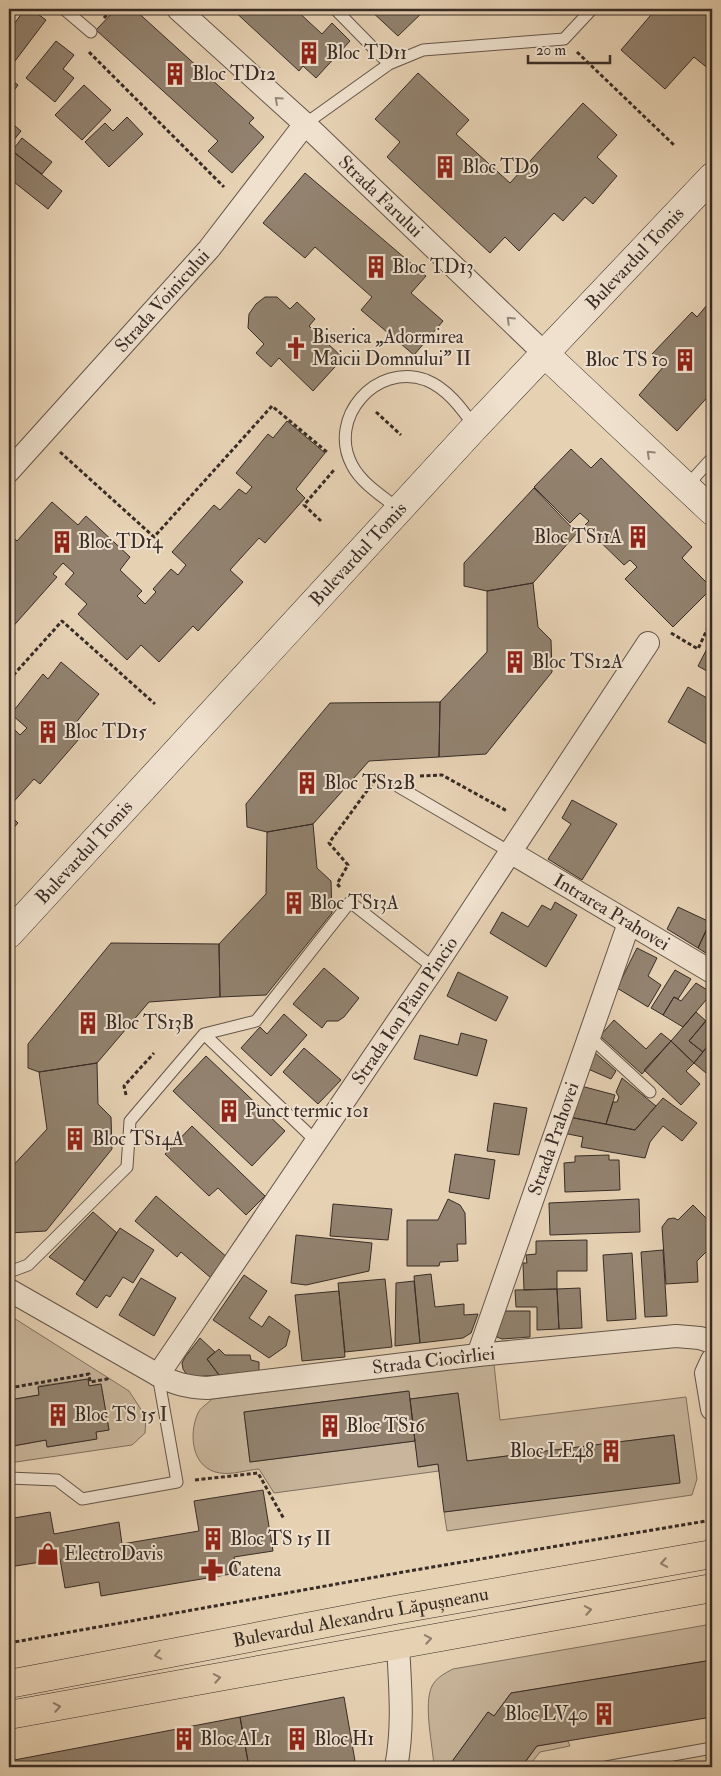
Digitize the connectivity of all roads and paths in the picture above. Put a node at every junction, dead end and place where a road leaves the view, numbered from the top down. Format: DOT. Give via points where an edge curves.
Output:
graph roads {
  1 [pos="64,9"];
  2 [pos="178,9"];
  3 [pos="335,9"];
  4 [pos="592,9"];
  5 [pos="91,32"];
  6 [pos="564,39"];
  7 [pos="87,51"];
  8 [pos="389,64"];
  9 [pos="305,124"];
  10 [pos="674,145"];
  11 [pos="712,177"];
  12 [pos="242,205"];
  13 [pos="545,354"];
  14 [pos="360,398"];
  15 [pos="475,427"];
  16 [pos="41,434"];
  17 [pos="401,435"];
  18 [pos="332,457"];
  19 [pos="712,458"];
  20 [pos="340,463"];
  21 [pos="9,471"];
  22 [pos="686,487"];
  23 [pos="399,509"];
  24 [pos="712,511"];
  25 [pos="321,521"];
  26 [pos="712,619"];
  27 [pos="667,631"];
  28 [pos="648,643"];
  29 [pos="9,680"];
  30 [pos="155,704"];
  31 [pos="399,787"];
  32 [pos="510,852"];
  33 [pos="629,923"];
  34 [pos="9,934"];
  35 [pos="434,968"];
  36 [pos="712,972"];
  37 [pos="204,1034"];
  38 [pos="590,1036"];
  39 [pos="650,1092"];
  40 [pos="316,1141"];
  41 [pos="9,1272"];
  42 [pos="9,1290"];
  43 [pos="712,1342"];
  44 [pos="478,1355"];
  45 [pos="123,1356"];
  46 [pos="709,1367"];
  47 [pos="158,1375"];
  48 [pos="9,1388"];
  49 [pos="712,1409"];
  50 [pos="9,1478"];
  51 [pos="177,1482"];
  52 [pos="284,1519"];
  53 [pos="712,1520"];
  54 [pos="712,1554"];
  55 [pos="712,1588"];
  56 [pos="9,1643"];
  57 [pos="398,1645"];
  58 [pos="9,1684"];
  59 [pos="9,1715"];
  60 [pos="712,1748"];
  61 [pos="396,1767"];
  62 [pos="606,1767"];
  1 -- 5 [label="lane"];
  9 -- 2 [label="street, Strada Farului, one-way"];
  3 -- 8 [label="lane"];
  4 -- 6 [label="lane"];
  6 -- 8 [label="lane" via="423,50"];
  6 -- 10 [label="path"];
  7 -- 12 [label="path"];
  8 -- 9 [label="lane"];
  9 -- 12 [label="street, Strada Voinicului"];
  13 -- 9 [label="street, Strada Farului, one-way"];
  11 -- 13 [label="main road, Bulevardul Tomis"];
  12 -- 16 [label="street, Strada Voinicului" via="209,249"];
  13 -- 15 [label="main road, Bulevardul Tomis"];
  22 -- 13 [label="main road, Strada Farului, one-way"];
  14 -- 15 [label="lane" via="370,388 397,377 426,380 450,396"];
  14 -- 17 [label="path"];
  14 -- 23 [label="lane" via="347,424 347,452 361,477"];
  15 -- 23 [label="main road, Bulevardul Tomis"];
  16 -- 18 [label="path" via="154,537 272,406"];
  16 -- 21 [label="street, Strada Voinicului"];
  19 -- 22 [label="lane"];
  20 -- 25 [label="path" via="304,505"];
  22 -- 24 [label="main road, Strada Farului"];
  23 -- 34 [label="main road, Bulevardul Tomis"];
  26 -- 27 [label="path" via="698,649"];
  28 -- 32 [label="street, Strada Ion Păun Pincio"];
  29 -- 30 [label="path" via="62,621"];
  31 -- 32 [label="lane"];
  32 -- 33 [label="street, Intrarea Prahovei"];
  32 -- 35 [label="street, Strada Ion Păun Pincio"];
  33 -- 36 [label="street, Intrarea Prahovei"];
  33 -- 38 [label="street, Strada Prahovei"];
  35 -- 37 [label="lane" via="350,902 256,1021"];
  35 -- 40 [label="street, Strada Ion Păun Pincio"];
  37 -- 40 [label="lane"];
  37 -- 41 [label="lane" via="130,1121 127,1167 28,1265"];
  38 -- 39 [label="lane"];
  38 -- 44 [label="street, Strada Prahovei"];
  40 -- 47 [label="street, Strada Ion Păun Pincio"];
  42 -- 45 [label="street, Strada Ciocîrliei"];
  43 -- 44 [label="street, Strada Ciocîrliei" via="676,1336"];
  44 -- 47 [label="street, Strada Ciocîrliei" via="207,1388 186,1387"];
  45 -- 47 [label="street, Strada Ciocîrliei"];
  45 -- 48 [label="path" via="107,1379 90,1382 89,1374"];
  46 -- 49 [label="street"];
  47 -- 51 [label="lane"];
  50 -- 51 [label="lane" via="57,1480 82,1499"];
  51 -- 52 [label="path" via="258,1473"];
  53 -- 56 [label="path"];
  54 -- 58 [label="main road, Bulevardul Alexandru Lăpușneanu, one-way" via="395,1610"];
  57 -- 55 [label="main road, Bulevardul Alexandru Lăpușneanu, one-way"];
  59 -- 57 [label="main road, Bulevardul Alexandru Lăpușneanu, one-way"];
  57 -- 61 [label="street" via="401,1721"];
  60 -- 62 [label="lane"];
}
